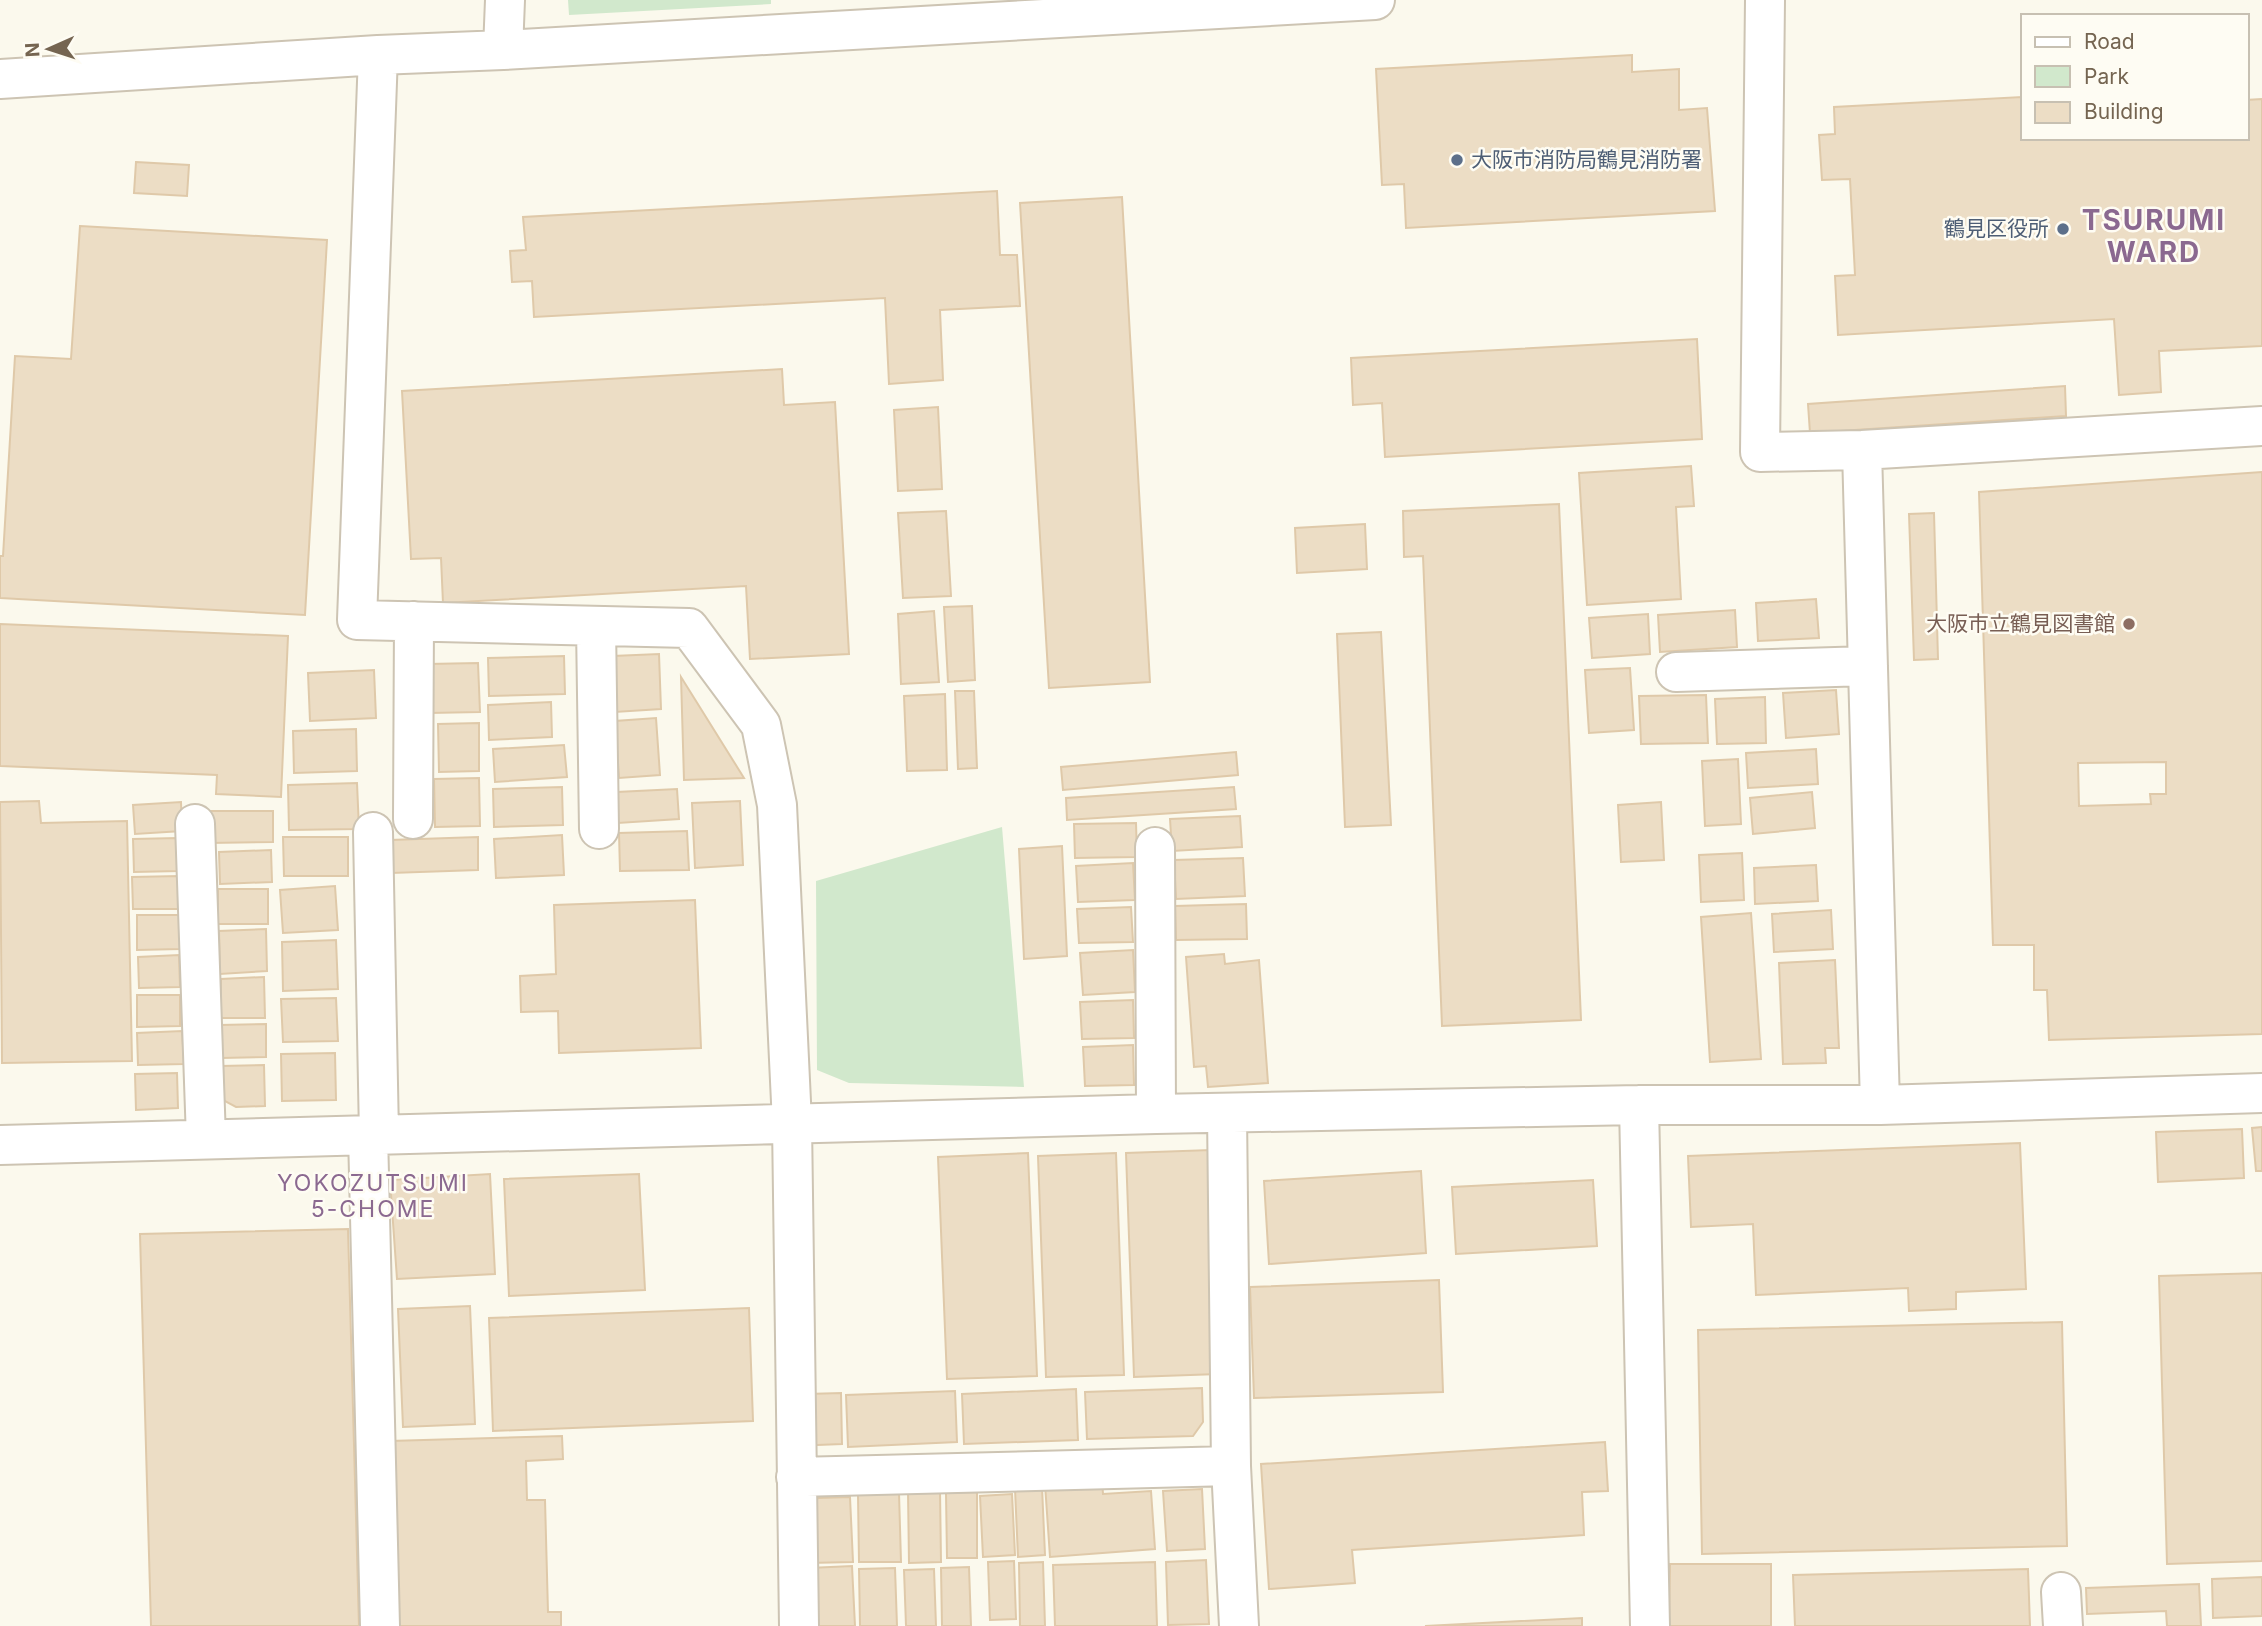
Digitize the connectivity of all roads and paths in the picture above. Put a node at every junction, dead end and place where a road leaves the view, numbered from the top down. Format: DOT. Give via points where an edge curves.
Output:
graph roads {
  1 [pos="505,0"];
  2 [pos="1375,0"];
  3 [pos="1765,0"];
  4 [pos="503,50"];
  5 [pos="378,55"];
  6 [pos="0,79"];
  7 [pos="2262,426"];
  8 [pos="1861,450"];
  9 [pos="414,621"];
  10 [pos="596,626"];
  11 [pos="1868,666"];
  12 [pos="1675,672"];
  13 [pos="413,819"];
  14 [pos="195,824"];
  15 [pos="599,830"];
  16 [pos="373,832"];
  17 [pos="1155,847"];
  18 [pos="2262,1093"];
  19 [pos="1639,1105"];
  20 [pos="1880,1105"];
  21 [pos="1227,1113"];
  22 [pos="1156,1114"];
  23 [pos="792,1123"];
  24 [pos="373,1134"];
  25 [pos="206,1139"];
  26 [pos="0,1145"];
  27 [pos="1231,1466"];
  28 [pos="796,1477"];
  29 [pos="380,1626"];
  30 [pos="799,1626"];
  31 [pos="1239,1626"];
  32 [pos="1650,1626"];
  1 -- 4 [label="street"];
  2 -- 4 [label="street"];
  3 -- 8 [label="street" via="1760,452"];
  4 -- 5 [label="street"];
  5 -- 6 [label="street"];
  5 -- 9 [label="street" via="357,620"];
  7 -- 8 [label="street"];
  8 -- 11 [label="street"];
  9 -- 10 [label="street"];
  9 -- 13 [label="street"];
  10 -- 15 [label="street"];
  10 -- 23 [label="street" via="689,628 761,725 777,805"];
  11 -- 12 [label="street"];
  11 -- 20 [label="street"];
  14 -- 25 [label="street"];
  16 -- 24 [label="street"];
  17 -- 22 [label="street"];
  18 -- 20 [label="street"];
  19 -- 20 [label="street"];
  19 -- 21 [label="street"];
  19 -- 32 [label="street"];
  21 -- 22 [label="street"];
  21 -- 27 [label="street"];
  22 -- 23 [label="street"];
  23 -- 24 [label="street"];
  23 -- 28 [label="street"];
  24 -- 25 [label="street"];
  24 -- 29 [label="street"];
  25 -- 26 [label="street"];
  27 -- 28 [label="street"];
  27 -- 31 [label="street"];
  28 -- 30 [label="street"];
}
